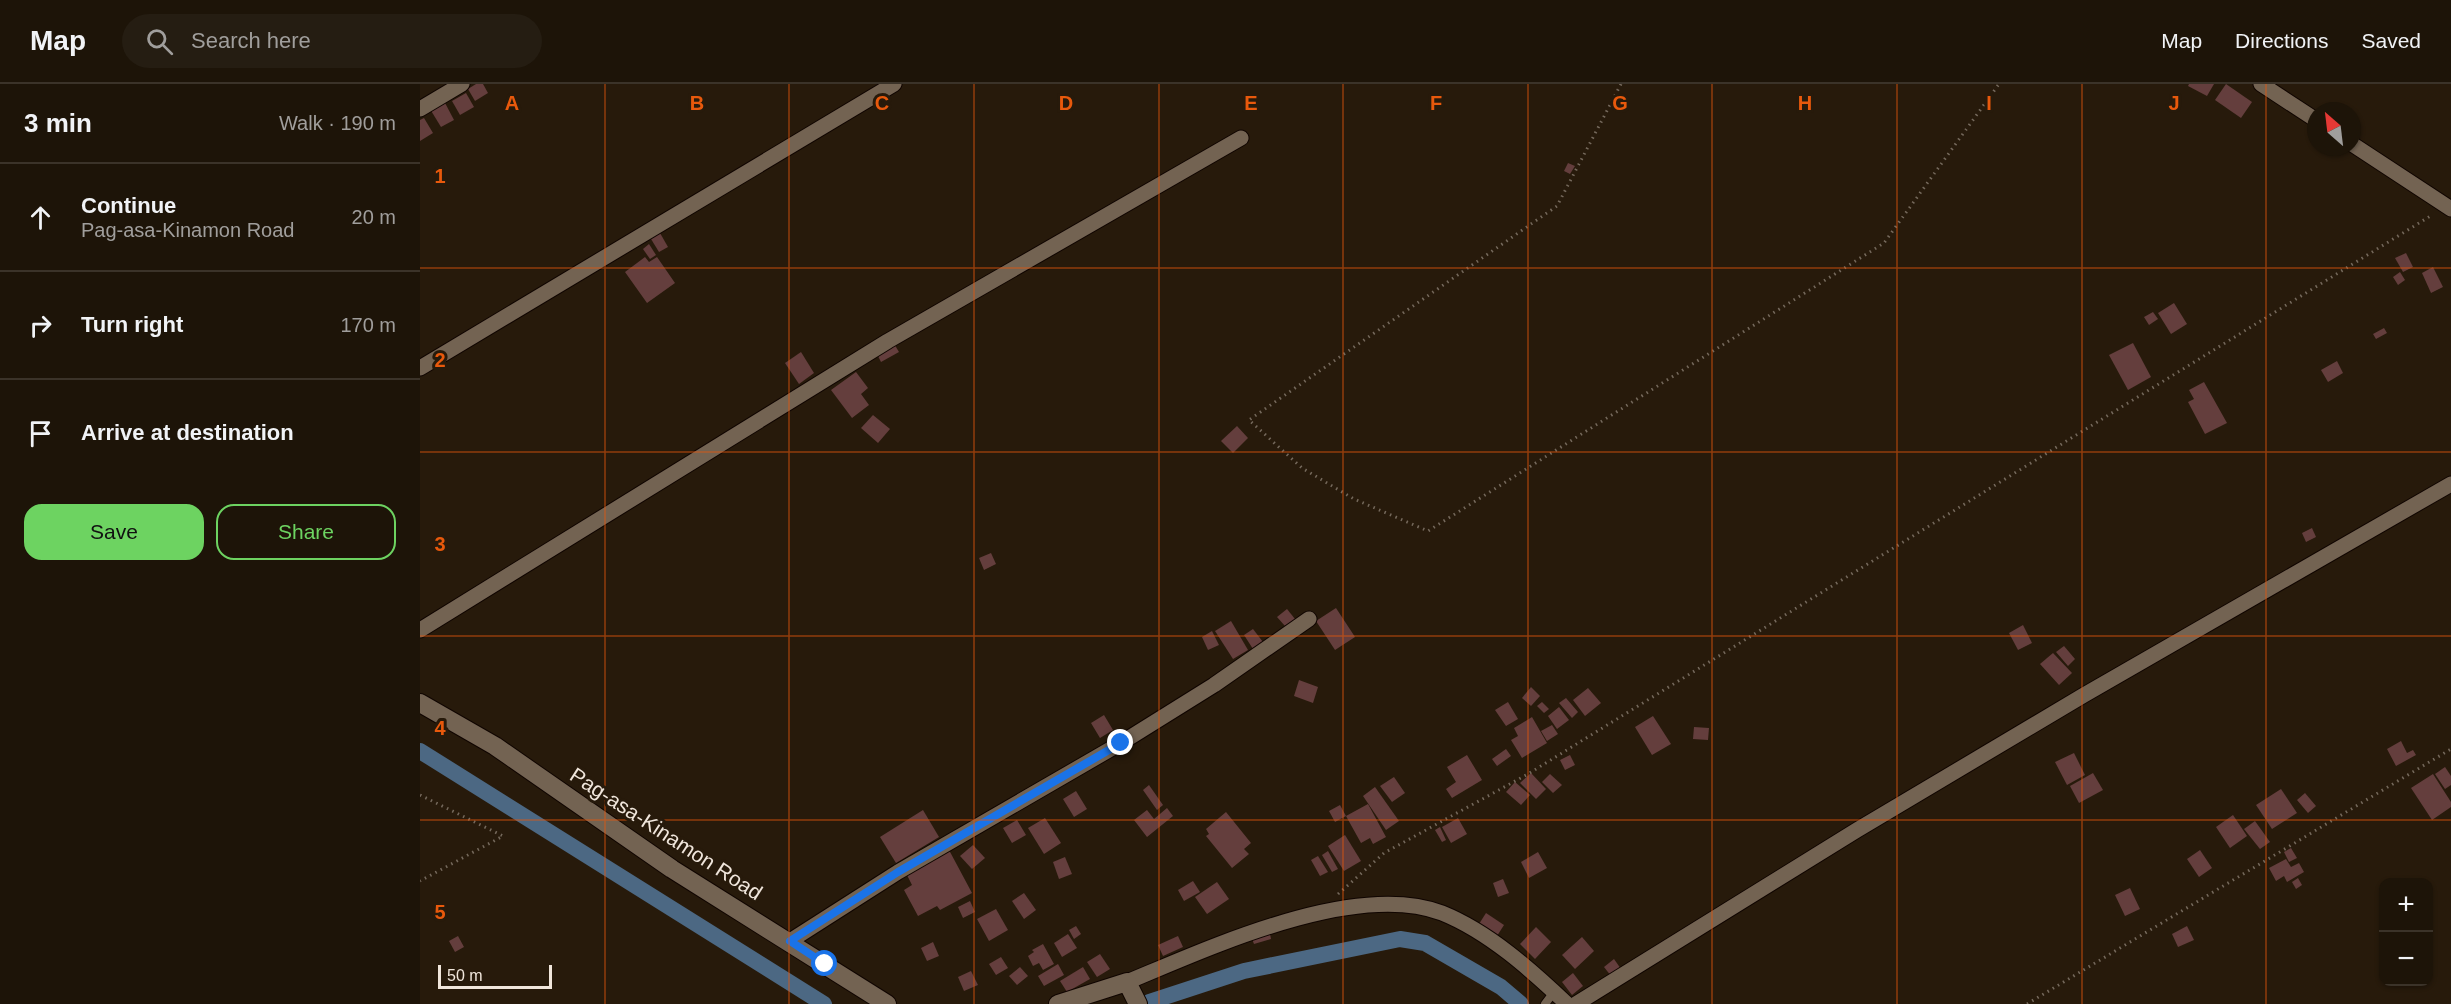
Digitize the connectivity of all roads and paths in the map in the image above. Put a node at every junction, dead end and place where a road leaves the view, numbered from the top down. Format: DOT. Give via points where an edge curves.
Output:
graph roads {
  1 [pos="462,84"];
  2 [pos="894,84"];
  3 [pos="1621,84"];
  4 [pos="1999,84"];
  5 [pos="2261,84"];
  6 [pos="420,109"];
  7 [pos="2307,114"];
  8 [pos="1241,138"];
  9 [pos="2361,150"];
  10 [pos="2449,208"];
  11 [pos="420,368"];
  12 [pos="2451,484"];
  13 [pos="1309,619"];
  14 [pos="420,630"];
  15 [pos="420,703"];
  16 [pos="2451,749"];
  17 [pos="420,795"];
  18 [pos="420,881"];
  19 [pos="1316,913"];
  20 [pos="790,941"];
  21 [pos="1127,982"];
  22 [pos="1550,998"];
  23 [pos="887,1004"];
  24 [pos="1058,1004"];
  25 [pos="1138,1004"];
  26 [pos="1567,1004"];
  27 [pos="1576,1004"];
  28 [pos="2027,1004"];
  1 -- 6 [label="street"];
  2 -- 11 [label="street"];
  3 -- 4 [label="path" via="1557,206 1249,420 1302,468 1354,499 1428,531 1884,243"];
  5 -- 7 [label="street"];
  8 -- 14 [label="street" via="888,341"];
  9 -- 10 [label="street"];
  10 -- 19 [label="path" via="1528,774 1384,853"];
  12 -- 27 [label="street" via="2073,701"];
  13 -- 20 [label="street" via="1131,737 898,872"];
  15 -- 20 [label="street, Pag-asa-Kinamon Road" via="495,746 672,869"];
  16 -- 28 [label="path"];
  17 -- 18 [label="path" via="503,836"];
  19 -- 21 [label="street" via="1202,951"];
  19 -- 22 [label="street" via="1383,903 1443,914 1504,951"];
  20 -- 23 [label="street, Pag-asa-Kinamon Road"];
  21 -- 24 [label="street"];
  21 -- 25 [label="street"];
  22 -- 26 [label="street"];
}
